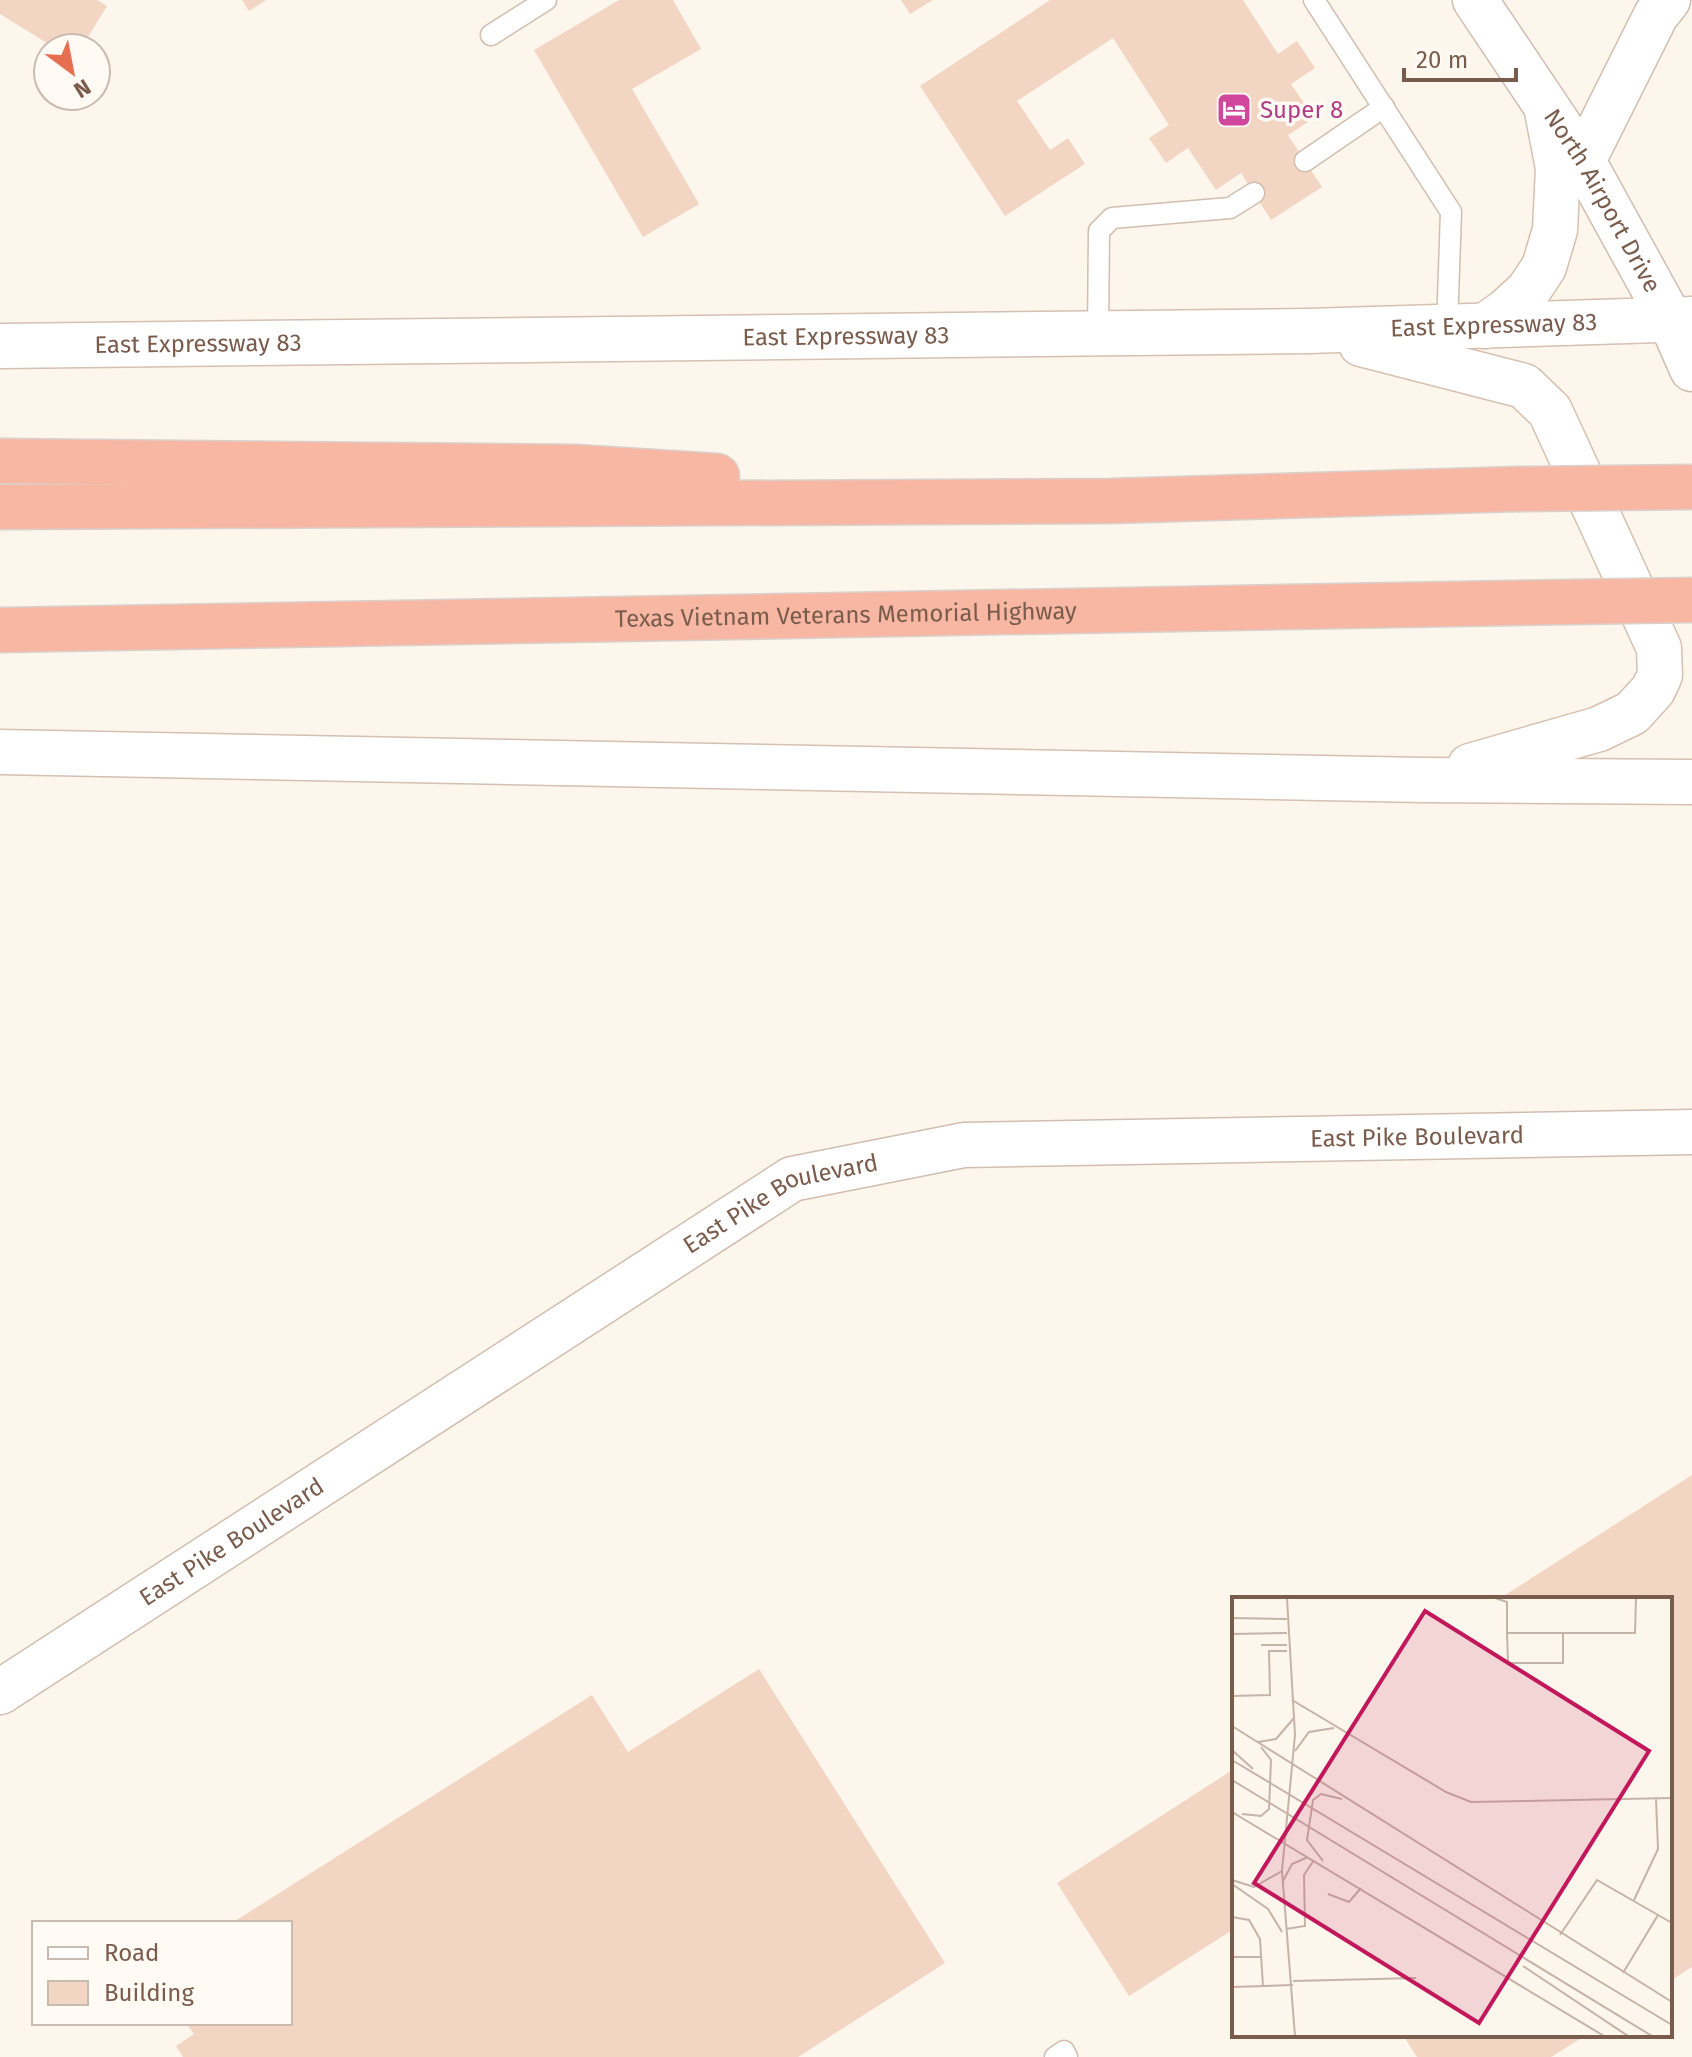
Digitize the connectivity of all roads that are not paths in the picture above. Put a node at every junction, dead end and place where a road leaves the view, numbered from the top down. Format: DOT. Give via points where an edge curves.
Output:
graph roads {
  1 [pos="546,0"];
  2 [pos="1314,0"];
  3 [pos="1475,0"];
  4 [pos="1668,0"];
  5 [pos="491,35"];
  6 [pos="1546,106"];
  7 [pos="1384,107"];
  8 [pos="1305,161"];
  9 [pos="1583,161"];
  10 [pos="1254,193"];
  11 [pos="1681,319"];
  12 [pos="1466,326"];
  13 [pos="1308,331"];
  14 [pos="1098,333"];
  15 [pos="0,346"];
  16 [pos="1692,369"];
  17 [pos="0,461"];
  18 [pos="1692,487"];
  19 [pos="1110,501"];
  20 [pos="0,507"];
  21 [pos="1692,600"];
  22 [pos="0,630"];
  23 [pos="0,752"];
  24 [pos="1423,780"];
  25 [pos="1692,782"];
  26 [pos="1692,1132"];
  27 [pos="0,1692"];
  28 [pos="1055,2057"];
  29 [pos="1067,2057"];
  1 -- 5 [label="lane"];
  2 -- 7 [label="lane"];
  3 -- 6 [label="main road, North Airport Drive"];
  4 -- 9 [label="main road"];
  6 -- 9 [label="main road, North Airport Drive"];
  6 -- 12 [label="main road" via="1558,168 1555,230 1544,267 1506,311"];
  7 -- 8 [label="lane"];
  7 -- 12 [label="lane" via="1451,212"];
  9 -- 11 [label="main road, North Airport Drive"];
  10 -- 14 [label="lane" via="1230,208 1112,218 1099,231"];
  11 -- 12 [label="main road, East Expressway 83"];
  11 -- 16 [label="main road, North Airport Drive"];
  12 -- 13 [label="main road, East Expressway 83"];
  13 -- 14 [label="main road, East Expressway 83"];
  13 -- 24 [label="main road" via="1524,386 1550,411 1659,648 1660,675 1632,713 1599,729"];
  14 -- 15 [label="main road, East Expressway 83"];
  17 -- 19 [label="highway" via="575,467"];
  18 -- 19 [label="highway, bridge"];
  19 -- 20 [label="highway"];
  21 -- 22 [label="highway, Texas Vietnam Veterans Memorial Highway, bridge"];
  23 -- 24 [label="main road"];
  24 -- 25 [label="main road"];
  26 -- 27 [label="main road, East Pike Boulevard" via="964,1145 792,1179"];
  28 -- 29 [label="lane" via="1064,2051"];
}
